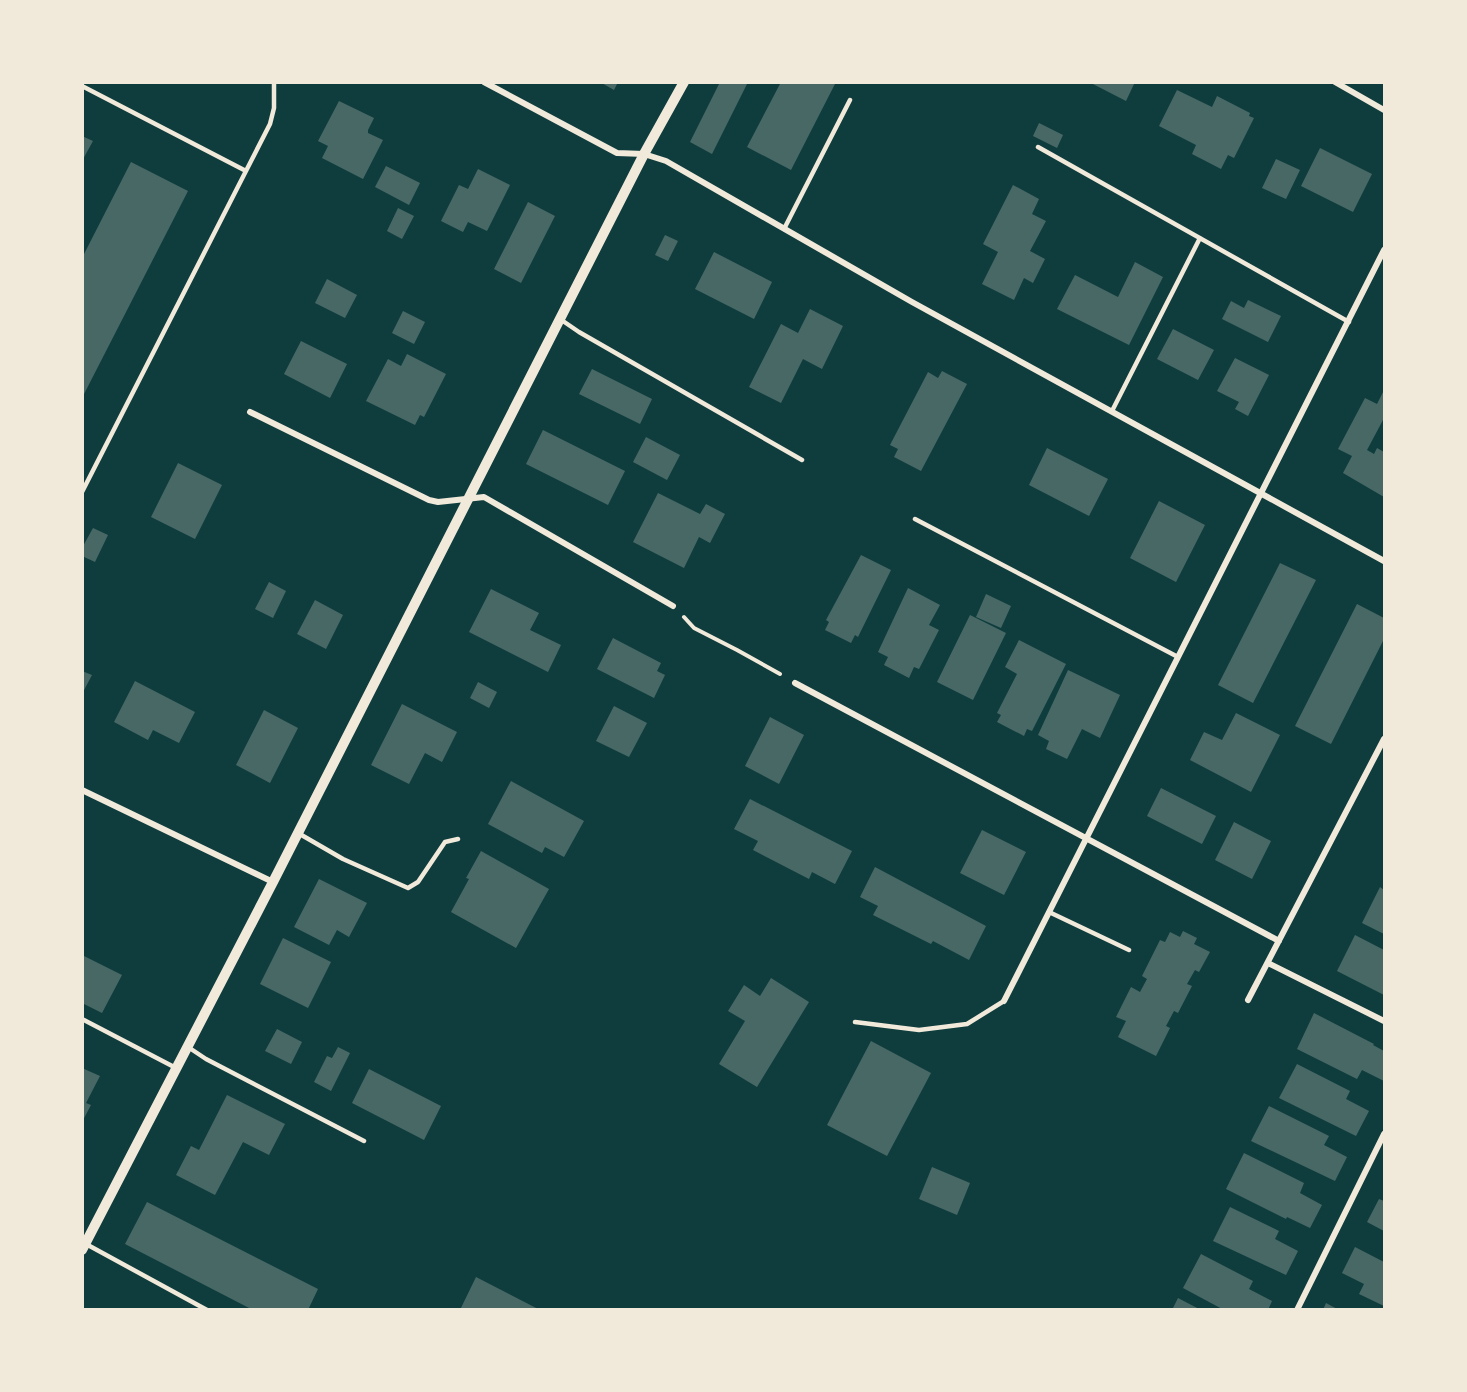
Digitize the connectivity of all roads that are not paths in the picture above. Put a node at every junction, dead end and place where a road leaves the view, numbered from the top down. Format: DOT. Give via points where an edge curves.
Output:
graph roads {
  1 [pos="274,82"];
  2 [pos="484,82"];
  3 [pos="684,82"];
  4 [pos="1335,82"];
  5 [pos="82,86"];
  6 [pos="850,100"];
  7 [pos="1384,110"];
  8 [pos="1038,147"];
  9 [pos="644,154"];
  10 [pos="246,171"];
  11 [pos="784,229"];
  12 [pos="1200,238"];
  13 [pos="1384,250"];
  14 [pos="560,319"];
  15 [pos="1349,322"];
  16 [pos="1112,411"];
  17 [pos="250,412"];
  18 [pos="802,459"];
  19 [pos="82,492"];
  20 [pos="1262,493"];
  21 [pos="467,499"];
  22 [pos="915,519"];
  23 [pos="1384,561"];
  24 [pos="673,606"];
  25 [pos="1178,657"];
  26 [pos="795,683"];
  27 [pos="1384,739"];
  28 [pos="82,790"];
  29 [pos="298,833"];
  30 [pos="1085,838"];
  31 [pos="458,839"];
  32 [pos="273,882"];
  33 [pos="1049,912"];
  34 [pos="1279,941"];
  35 [pos="1129,950"];
  36 [pos="1268,963"];
  37 [pos="1248,1000"];
  38 [pos="1004,1001"];
  39 [pos="82,1019"];
  40 [pos="1384,1021"];
  41 [pos="855,1022"];
  42 [pos="188,1047"];
  43 [pos="176,1069"];
  44 [pos="1384,1134"];
  45 [pos="364,1141"];
  46 [pos="84,1247"];
  47 [pos="207,1310"];
  48 [pos="1297,1310"];
  1 -- 10 [label="lane" via="270,124"];
  2 -- 9 [label="street" via="617,153"];
  3 -- 9 [label="street"];
  4 -- 7 [label="street"];
  5 -- 10 [label="lane"];
  6 -- 11 [label="lane"];
  8 -- 12 [label="lane"];
  9 -- 11 [label="street" via="666,161"];
  9 -- 14 [label="street"];
  10 -- 19 [label="lane"];
  11 -- 16 [label="street"];
  12 -- 15 [label="lane"];
  12 -- 16 [label="lane"];
  13 -- 15 [label="street"];
  14 -- 18 [label="lane"];
  14 -- 21 [label="street"];
  15 -- 20 [label="street"];
  16 -- 20 [label="street"];
  17 -- 21 [label="street" via="429,500"];
  20 -- 23 [label="street"];
  20 -- 25 [label="street"];
  21 -- 24 [label="street" via="484,497"];
  21 -- 29 [label="street"];
  22 -- 25 [label="lane"];
  25 -- 30 [label="street"];
  26 -- 30 [label="street"];
  27 -- 34 [label="street"];
  28 -- 32 [label="street"];
  29 -- 31 [label="lane" via="342,859 408,888 418,882 445,842"];
  29 -- 32 [label="street"];
  30 -- 33 [label="street"];
  30 -- 34 [label="street"];
  32 -- 42 [label="street"];
  33 -- 35 [label="lane"];
  33 -- 38 [label="street"];
  34 -- 36 [label="street"];
  36 -- 37 [label="street"];
  36 -- 40 [label="street"];
  38 -- 41 [label="lane" via="967,1024 919,1030"];
  39 -- 43 [label="lane"];
  42 -- 43 [label="street"];
  42 -- 45 [label="lane"];
  43 -- 46 [label="street"];
  44 -- 48 [label="street"];
  46 -- 47 [label="lane"];
}
